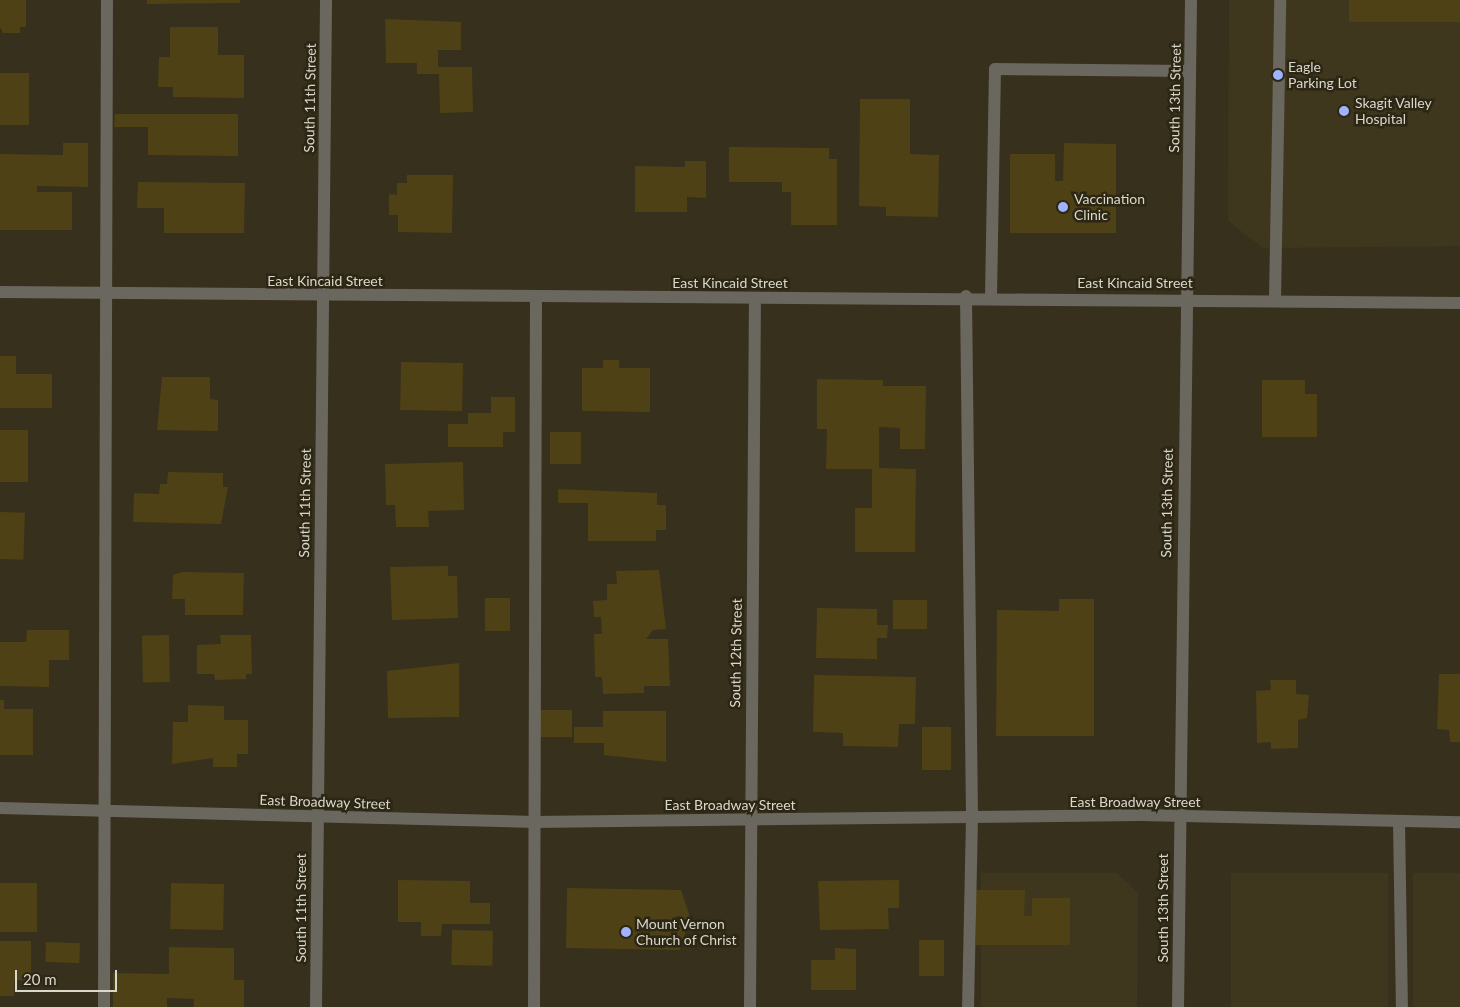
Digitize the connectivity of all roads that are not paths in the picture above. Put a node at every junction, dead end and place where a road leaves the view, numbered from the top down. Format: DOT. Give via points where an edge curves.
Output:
graph roads {
  1 [pos="106,0"];
  2 [pos="326,0"];
  3 [pos="1191,0"];
  4 [pos="1280,0"];
  5 [pos="1190,71"];
  6 [pos="0,292"];
  7 [pos="106,292"];
  8 [pos="323,296"];
  9 [pos="536,296"];
  10 [pos="966,296"];
  11 [pos="991,297"];
  12 [pos="755,298"];
  13 [pos="1188,298"];
  14 [pos="1275,300"];
  15 [pos="1460,304"];
  16 [pos="0,808"];
  17 [pos="104,811"];
  18 [pos="317,816"];
  19 [pos="1178,816"];
  20 [pos="972,818"];
  21 [pos="749,819"];
  22 [pos="1399,821"];
  23 [pos="534,822"];
  24 [pos="1460,822"];
  25 [pos="104,1007"];
  26 [pos="316,1007"];
  27 [pos="534,1007"];
  28 [pos="750,1007"];
  29 [pos="968,1007"];
  30 [pos="1178,1007"];
  31 [pos="1402,1007"];
  1 -- 7 [label="street"];
  2 -- 8 [label="street, South 11th Street"];
  3 -- 5 [label="street, South 13th Street"];
  4 -- 14 [label="street"];
  5 -- 11 [label="street" via="995,69"];
  5 -- 13 [label="street, South 13th Street"];
  6 -- 7 [label="street, East Kincaid Street"];
  7 -- 8 [label="street, East Kincaid Street"];
  7 -- 17 [label="street"];
  8 -- 9 [label="street, East Kincaid Street"];
  8 -- 18 [label="street, South 11th Street"];
  9 -- 12 [label="street, East Kincaid Street"];
  9 -- 23 [label="street"];
  10 -- 11 [label="street, East Kincaid Street"];
  10 -- 12 [label="street, East Kincaid Street"];
  10 -- 20 [label="street"];
  11 -- 13 [label="street, East Kincaid Street"];
  12 -- 21 [label="street, South 12th Street"];
  13 -- 14 [label="street, East Kincaid Street"];
  13 -- 19 [label="street, South 13th Street"];
  14 -- 15 [label="street, East Kincaid Street"];
  16 -- 17 [label="street, East Broadway Street"];
  17 -- 18 [label="street, East Broadway Street"];
  17 -- 25 [label="street"];
  18 -- 23 [label="street, East Broadway Street"];
  18 -- 26 [label="street, South 11th Street"];
  19 -- 20 [label="street, East Broadway Street"];
  19 -- 22 [label="street, East Broadway Street"];
  19 -- 30 [label="street, South 13th Street"];
  20 -- 21 [label="street, East Broadway Street"];
  20 -- 29 [label="street"];
  21 -- 23 [label="street, East Broadway Street"];
  21 -- 28 [label="street, South 12th Street"];
  22 -- 24 [label="street, East Broadway Street"];
  22 -- 31 [label="street"];
  23 -- 27 [label="street"];
}
